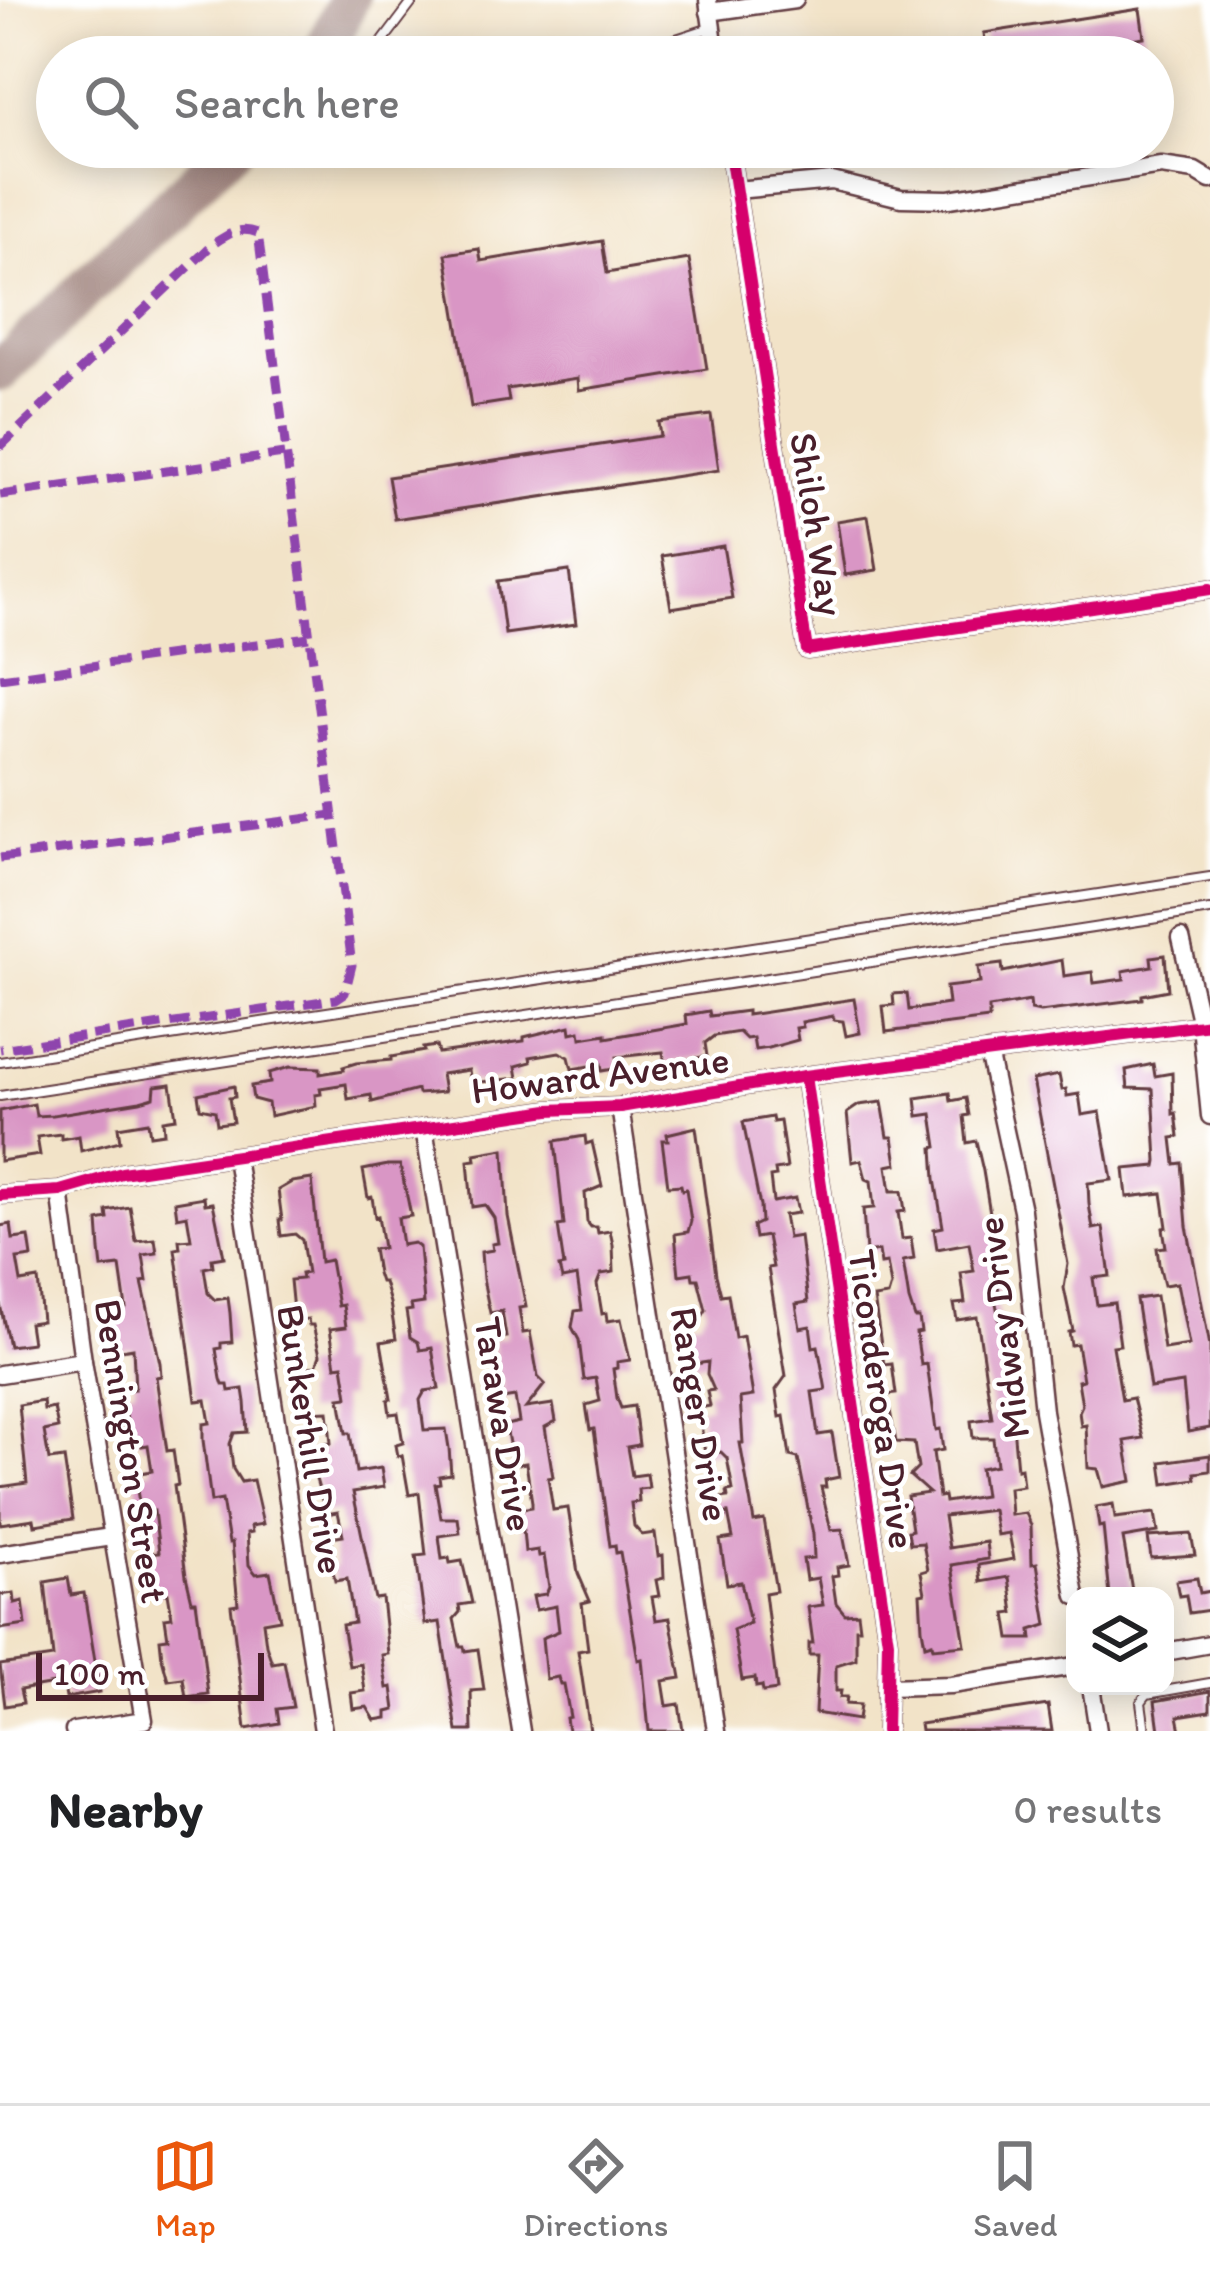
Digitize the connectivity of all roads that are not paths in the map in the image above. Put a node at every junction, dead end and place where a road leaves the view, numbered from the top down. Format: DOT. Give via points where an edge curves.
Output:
graph roads {
  1 [pos="413,0"];
  2 [pos="795,0"];
  3 [pos="710,14"];
  4 [pos="386,36"];
  5 [pos="676,36"];
  6 [pos="732,168"];
  7 [pos="1148,168"];
  8 [pos="1174,168"];
  9 [pos="1210,180"];
  10 [pos="736,190"];
  11 [pos="1210,590"];
  12 [pos="1210,877"];
  13 [pos="1210,910"];
  14 [pos="1180,938"];
  15 [pos="1205,1025"];
  16 [pos="988,1052"];
  17 [pos="0,1062"];
  18 [pos="805,1076"];
  19 [pos="0,1096"];
  20 [pos="620,1107"];
  21 [pos="1210,1116"];
  22 [pos="424,1128"];
  23 [pos="236,1157"];
  24 [pos="60,1191"];
  25 [pos="0,1195"];
  26 [pos="83,1361"];
  27 [pos="0,1374"];
  28 [pos="111,1537"];
  29 [pos="0,1554"];
  30 [pos="1074,1587"];
  31 [pos="1210,1644"];
  32 [pos="1174,1650"];
  33 [pos="1066,1667"];
  34 [pos="1210,1683"];
  35 [pos="888,1687"];
  36 [pos="1092,1695"];
  37 [pos="74,1731"];
  38 [pos="323,1731"];
  39 [pos="521,1731"];
  40 [pos="716,1731"];
  41 [pos="886,1731"];
  42 [pos="1098,1731"];
  43 [pos="1145,1731"];
  1 -- 4 [label="lane"];
  2 -- 3 [label="street"];
  3 -- 5 [label="lane"];
  6 -- 10 [label="street, Shiloh Way"];
  7 -- 10 [label="street" via="949,199 901,198 832,181"];
  8 -- 9 [label="street"];
  10 -- 11 [label="street, Shiloh Way" via="808,650"];
  12 -- 17 [label="lane"];
  13 -- 19 [label="lane"];
  14 -- 15 [label="street"];
  15 -- 16 [label="street, Howard Avenue"];
  15 -- 21 [label="street"];
  16 -- 18 [label="street, Howard Avenue"];
  16 -- 30 [label="street, Midway Drive" via="1022,1210 1043,1411"];
  18 -- 20 [label="street, Howard Avenue"];
  18 -- 35 [label="street, Ticonderoga Drive" via="888,1641"];
  20 -- 22 [label="street, Howard Avenue"];
  20 -- 40 [label="street, Ranger Drive"];
  22 -- 23 [label="street, Howard Avenue"];
  22 -- 39 [label="street, Tarawa Drive"];
  23 -- 24 [label="street, Howard Avenue"];
  23 -- 38 [label="street, Bunkerhill Drive"];
  24 -- 25 [label="street, Howard Avenue"];
  24 -- 26 [label="street, Bennington Street"];
  26 -- 27 [label="street"];
  26 -- 28 [label="street, Bennington Street"];
  28 -- 29 [label="street"];
  28 -- 37 [label="street, Bennington Street" via="144,1720"];
  31 -- 32 [label="street"];
  33 -- 35 [label="street"];
  34 -- 43 [label="lane" via="1148,1694 1141,1702"];
  35 -- 41 [label="street, Ticonderoga Drive"];
  36 -- 42 [label="street"];
}
